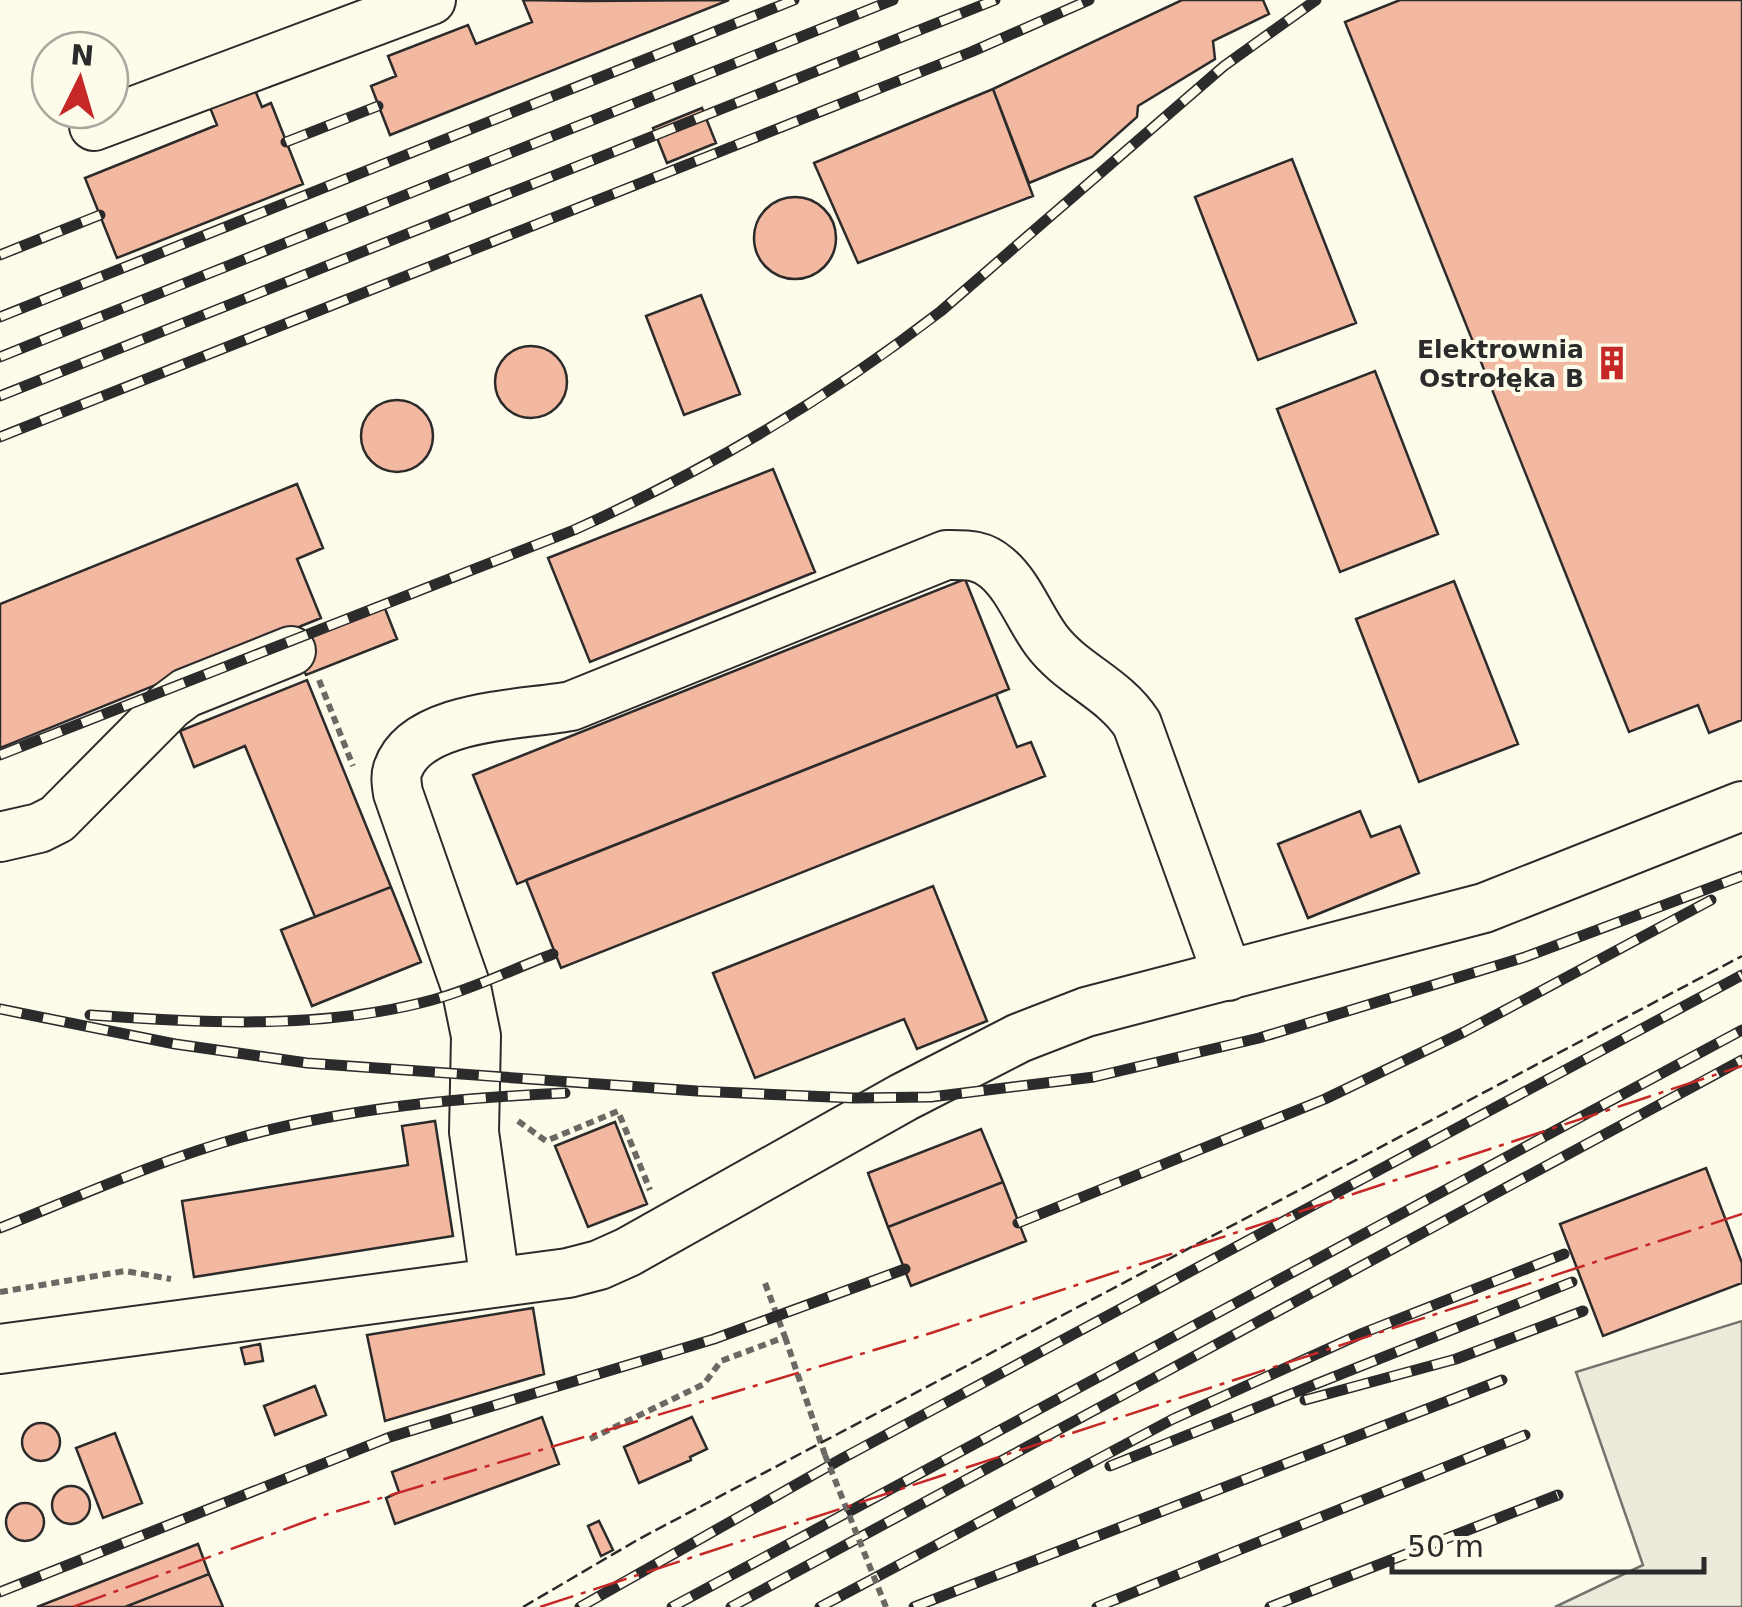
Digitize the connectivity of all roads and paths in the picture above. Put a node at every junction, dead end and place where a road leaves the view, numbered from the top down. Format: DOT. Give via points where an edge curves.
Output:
graph roads {
  1 [pos="431,0"];
  2 [pos="130,113"];
  3 [pos="305,665"];
  4 [pos="356,772"];
  5 [pos="1742,806"];
  6 [pos="0,837"];
  7 [pos="1228,976"];
  8 [pos="514,1108"];
  9 [pos="651,1193"];
  10 [pos="182,1281"];
  11 [pos="495,1282"];
  12 [pos="765,1283"];
  13 [pos="0,1292"];
  14 [pos="785,1337"];
  15 [pos="0,1349"];
  16 [pos="590,1438"];
  17 [pos="886,1607"];
  1 -- 2 [label="lane"];
  3 -- 4 [label="path"];
  3 -- 6 [label="lane" via="186,693 56,818"];
  5 -- 7 [label="lane" via="1484,908"];
  7 -- 11 [label="lane" via="1086,1012 1020,1038 598,1265"];
  7 -- 11 [label="lane" via="1138,724 1127,707 1046,642 1011,582 978,555 946,555 570,706 458,724 419,742 396,771 476,1036 474,1132"];
  8 -- 9 [label="path" via="516,1119 546,1141 618,1111"];
  10 -- 13 [label="path" via="125,1271"];
  11 -- 15 [label="lane"];
  12 -- 14 [label="path"];
  14 -- 16 [label="path" via="721,1361 704,1384"];
  14 -- 17 [label="path, bridge"];
}
